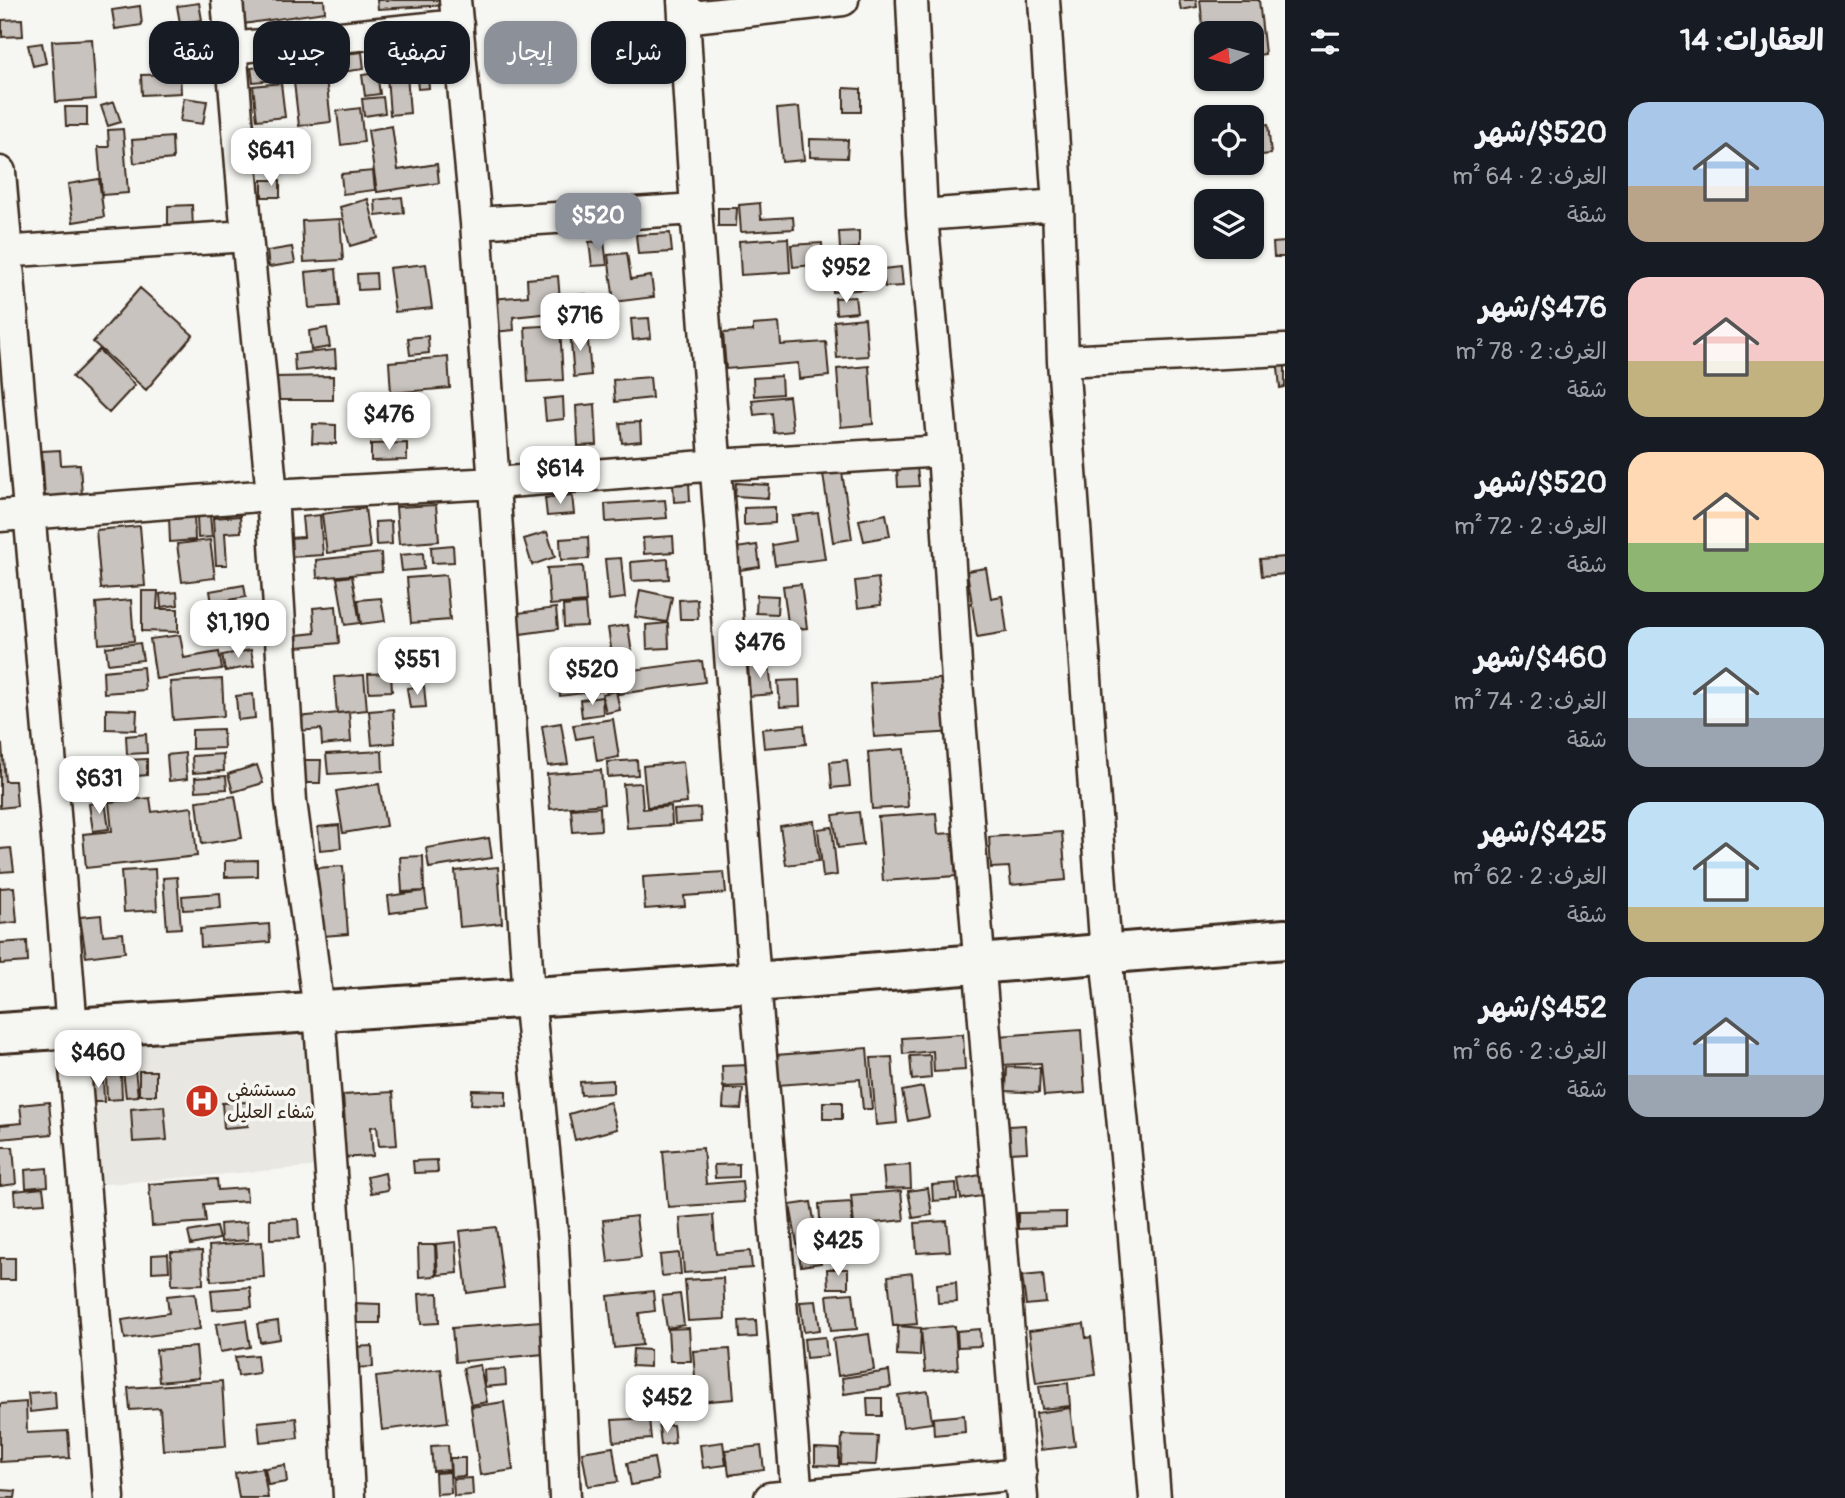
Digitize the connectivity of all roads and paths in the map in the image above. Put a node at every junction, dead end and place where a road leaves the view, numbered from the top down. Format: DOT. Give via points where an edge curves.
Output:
graph roads {
  1 [pos="227,0"];
  2 [pos="843,0"];
  3 [pos="912,0"];
  4 [pos="1044,0"];
  5 [pos="683,9"];
  6 [pos="456,12"];
  7 [pos="229,21"];
  8 [pos="239,47"];
  9 [pos="234,84"];
  10 [pos="0,172"];
  11 [pos="1058,205"];
  12 [pos="696,209"];
  13 [pos="922,215"];
  14 [pos="476,223"];
  15 [pos="247,236"];
  16 [pos="3,252"];
  17 [pos="1285,350"];
  18 [pos="1063,361"];
  19 [pos="943,451"];
  20 [pos="717,465"];
  21 [pos="495,483"];
  22 [pos="272,495"];
  23 [pos="14,514"];
  24 [pos="1285,940"];
  25 [pos="1107,954"];
  26 [pos="981,964"];
  27 [pos="755,982"];
  28 [pos="529,996"];
  29 [pos="319,1011"];
  30 [pos="71,1027"];
  31 [pos="0,1033"];
  32 [pos="1021,1486"];
  33 [pos="788,1497"];
  34 [pos="109,1498"];
  35 [pos="349,1498"];
  36 [pos="565,1498"];
  37 [pos="1154,1498"];
  1 -- 7 [label="street"];
  2 -- 5 [label="street"];
  3 -- 13 [label="street"];
  4 -- 11 [label="street"];
  5 -- 12 [label="street"];
  6 -- 8 [label="street"];
  6 -- 14 [label="street"];
  9 -- 15 [label="street"];
  10 -- 16 [label="street"];
  11 -- 13 [label="street"];
  11 -- 18 [label="street"];
  12 -- 14 [label="street"];
  12 -- 20 [label="street"];
  13 -- 19 [label="street"];
  14 -- 21 [label="street"];
  15 -- 16 [label="street"];
  15 -- 22 [label="street"];
  16 -- 23 [label="street"];
  17 -- 18 [label="street"];
  18 -- 25 [label="street"];
  19 -- 20 [label="street"];
  19 -- 26 [label="street"];
  20 -- 21 [label="street"];
  20 -- 27 [label="street"];
  21 -- 22 [label="street"];
  21 -- 28 [label="street"];
  22 -- 23 [label="street"];
  22 -- 29 [label="street" via="291,801"];
  23 -- 30 [label="street" via="54,801"];
  24 -- 25 [label="street"];
  25 -- 26 [label="street"];
  25 -- 37 [label="street"];
  26 -- 27 [label="street"];
  26 -- 32 [label="street"];
  27 -- 28 [label="street"];
  27 -- 33 [label="street"];
  28 -- 29 [label="street"];
  28 -- 36 [label="street" via="553,1243"];
  29 -- 30 [label="street"];
  29 -- 35 [label="street"];
  30 -- 31 [label="street"];
  30 -- 34 [label="street"];
  32 -- 33 [label="street"];
}
